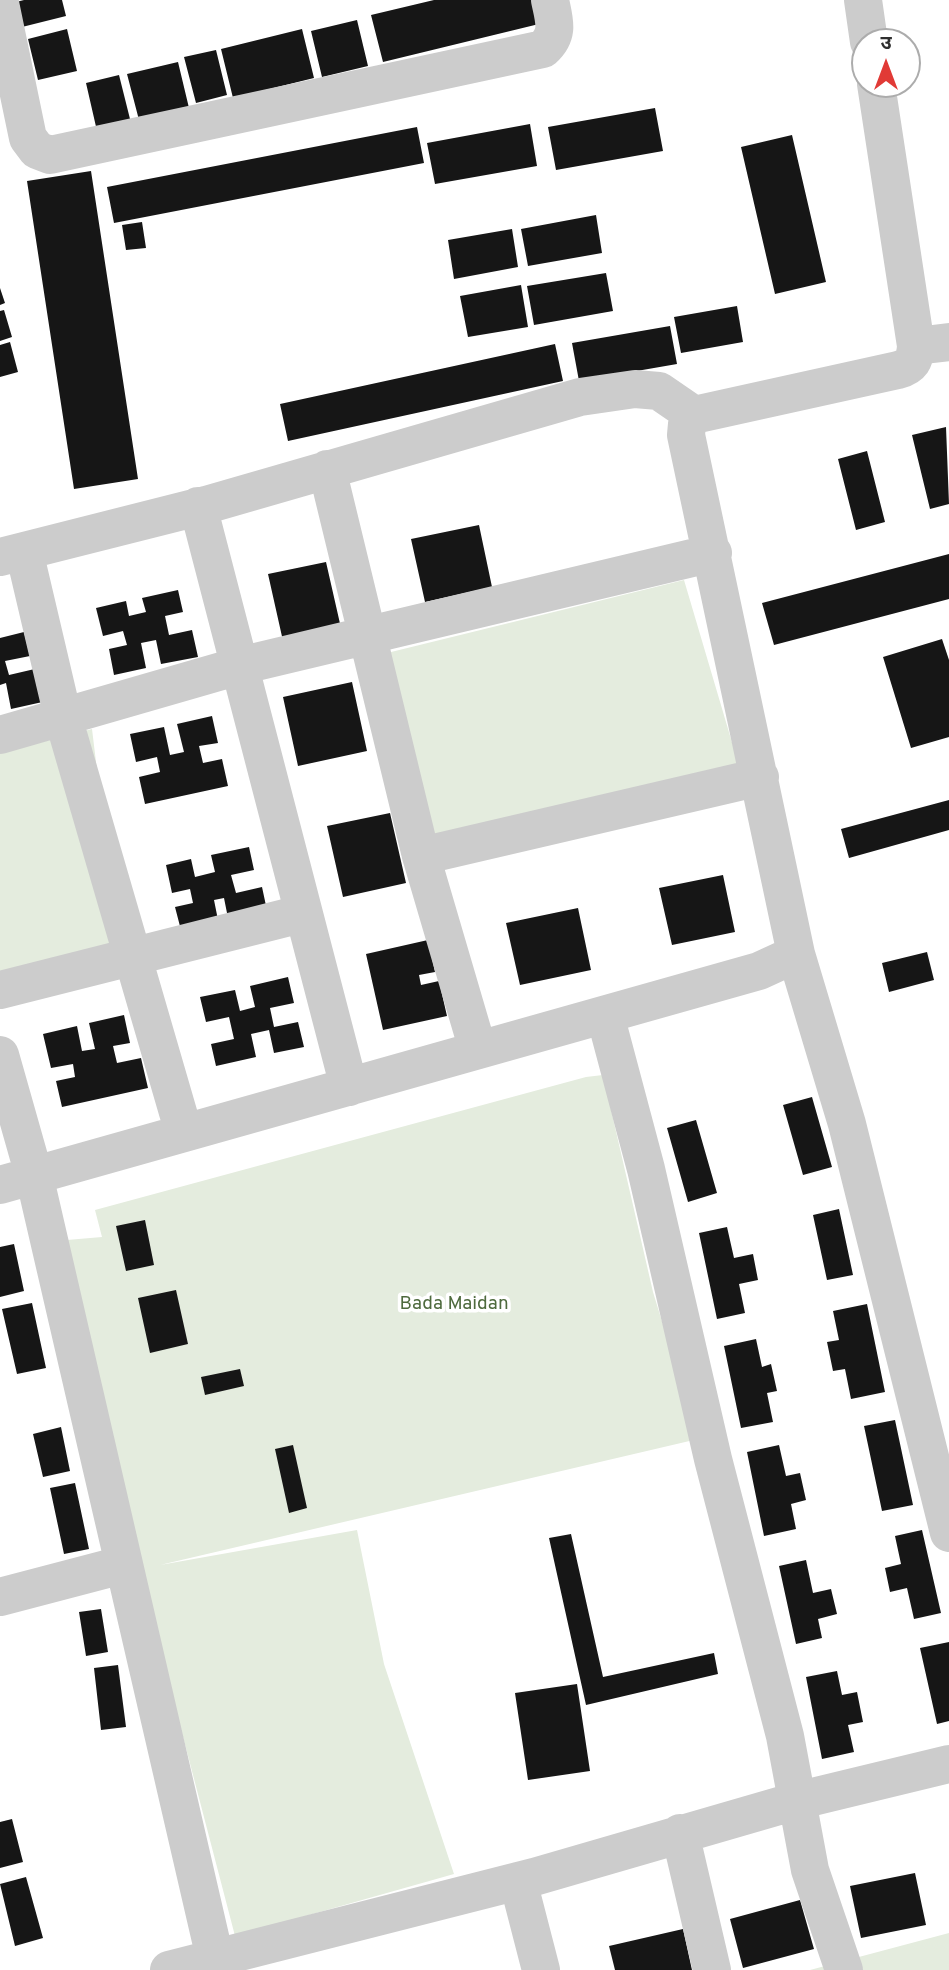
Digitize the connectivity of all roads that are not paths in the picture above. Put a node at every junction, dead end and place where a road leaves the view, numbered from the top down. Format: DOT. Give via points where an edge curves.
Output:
graph roads {
  1 [pos="550,0"];
  2 [pos="863,0"];
  3 [pos="0,3"];
  4 [pos="867,28"];
  5 [pos="879,98"];
  6 [pos="933,344"];
  7 [pos="694,415"];
  8 [pos="327,469"];
  9 [pos="198,506"];
  10 [pos="713,553"];
  11 [pos="12,554"];
  12 [pos="365,634"];
  13 [pos="239,666"];
  14 [pos="63,718"];
  15 [pos="0,735"];
  16 [pos="760,777"];
  17 [pos="421,856"];
  18 [pos="301,914"];
  19 [pos="796,954"];
  20 [pos="132,956"];
  21 [pos="0,990"];
  22 [pos="605,1015"];
  23 [pos="478,1050"];
  24 [pos="0,1055"];
  25 [pos="349,1087"];
  26 [pos="184,1133"];
  27 [pos="17,1180"];
  28 [pos="949,1533"];
  29 [pos="122,1565"];
  30 [pos="0,1597"];
  31 [pos="949,1764"];
  32 [pos="796,1801"];
  33 [pos="680,1833"];
  34 [pos="518,1881"];
  35 [pos="215,1958"];
  36 [pos="169,1970"];
  37 [pos="541,1970"];
  38 [pos="712,1970"];
  39 [pos="844,1970"];
  1 -- 3 [label="street" via="556,31 543,48 50,155 37,150 28,138"];
  2 -- 4 [label="street"];
  5 -- 6 [label="street"];
  6 -- 7 [label="street" via="909,367"];
  7 -- 8 [label="street" via="659,391 635,389 580,397"];
  7 -- 10 [label="street" via="686,435"];
  8 -- 9 [label="street"];
  8 -- 12 [label="street"];
  9 -- 11 [label="street"];
  9 -- 13 [label="street"];
  10 -- 12 [label="street"];
  10 -- 16 [label="street"];
  11 -- 14 [label="street"];
  12 -- 13 [label="street"];
  12 -- 17 [label="street"];
  13 -- 14 [label="street"];
  13 -- 18 [label="street"];
  14 -- 15 [label="street"];
  14 -- 20 [label="street"];
  16 -- 17 [label="street"];
  16 -- 19 [label="street"];
  17 -- 23 [label="street"];
  18 -- 20 [label="street"];
  18 -- 25 [label="street"];
  19 -- 22 [label="street" via="759,971"];
  19 -- 28 [label="street" via="847,1124"];
  20 -- 21 [label="street"];
  20 -- 26 [label="street"];
  22 -- 23 [label="street"];
  22 -- 32 [label="street" via="785,1736"];
  23 -- 25 [label="street"];
  24 -- 27 [label="street"];
  25 -- 26 [label="street"];
  26 -- 27 [label="street"];
  27 -- 29 [label="street"];
  29 -- 30 [label="street"];
  29 -- 35 [label="street"];
  31 -- 32 [label="street"];
  32 -- 33 [label="street"];
  32 -- 39 [label="street" via="819,1904"];
  33 -- 34 [label="street"];
  33 -- 38 [label="street"];
  34 -- 35 [label="street"];
  34 -- 37 [label="street"];
  35 -- 36 [label="street"];
}
